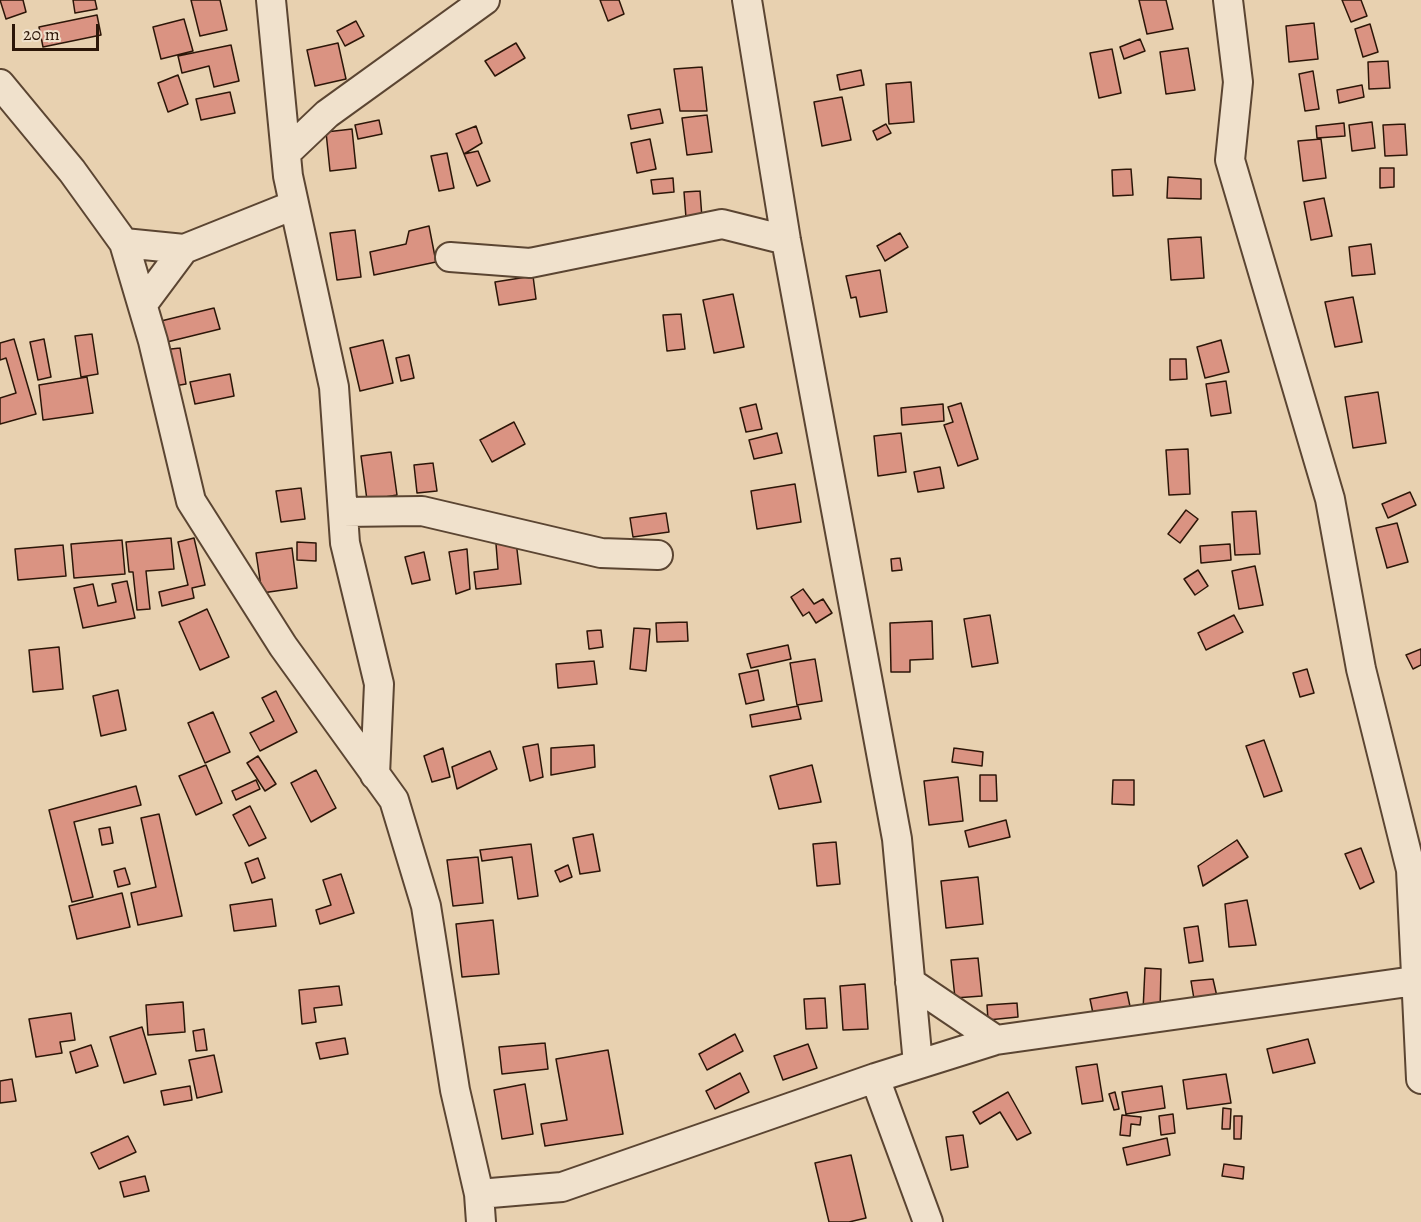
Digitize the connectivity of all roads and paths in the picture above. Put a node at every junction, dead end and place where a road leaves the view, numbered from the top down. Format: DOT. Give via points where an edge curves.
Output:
graph roads {
  1 [pos="271,0"];
  2 [pos="485,0"];
  3 [pos="747,0"];
  4 [pos="1228,0"];
  5 [pos="0,84"];
  6 [pos="286,153"];
  7 [pos="294,205"];
  8 [pos="786,240"];
  9 [pos="124,243"];
  10 [pos="184,249"];
  11 [pos="450,257"];
  12 [pos="142,304"];
  13 [pos="343,513"];
  14 [pos="658,555"];
  15 [pos="375,776"];
  16 [pos="1419,980"];
  17 [pos="910,982"];
  18 [pos="996,1040"];
  19 [pos="918,1064"];
  20 [pos="875,1078"];
  21 [pos="1421,1079"];
  22 [pos="479,1194"];
  23 [pos="481,1222"];
  24 [pos="928,1222"];
  1 -- 6 [label="street"];
  2 -- 6 [label="street" via="327,114"];
  3 -- 8 [label="street"];
  4 -- 16 [label="street" via="1238,82 1230,160 1330,498 1361,669 1411,870"];
  5 -- 9 [label="street" via="72,171"];
  6 -- 7 [label="street"];
  7 -- 10 [label="street"];
  7 -- 13 [label="street" via="333,387"];
  8 -- 11 [label="street" via="722,224 530,263"];
  8 -- 17 [label="street" via="897,839"];
  9 -- 10 [label="street"];
  9 -- 12 [label="street"];
  10 -- 12 [label="street"];
  12 -- 15 [label="street" via="191,501 283,646"];
  13 -- 14 [label="street" via="422,511 601,553"];
  13 -- 15 [label="street" via="345,543 379,684"];
  15 -- 22 [label="street" via="394,800 426,906 455,1090"];
  16 -- 18 [label="street"];
  16 -- 21 [label="street"];
  17 -- 18 [label="street"];
  17 -- 19 [label="street"];
  18 -- 19 [label="street"];
  19 -- 20 [label="street"];
  20 -- 22 [label="street" via="562,1186"];
  20 -- 24 [label="street"];
  22 -- 23 [label="street"];
}
